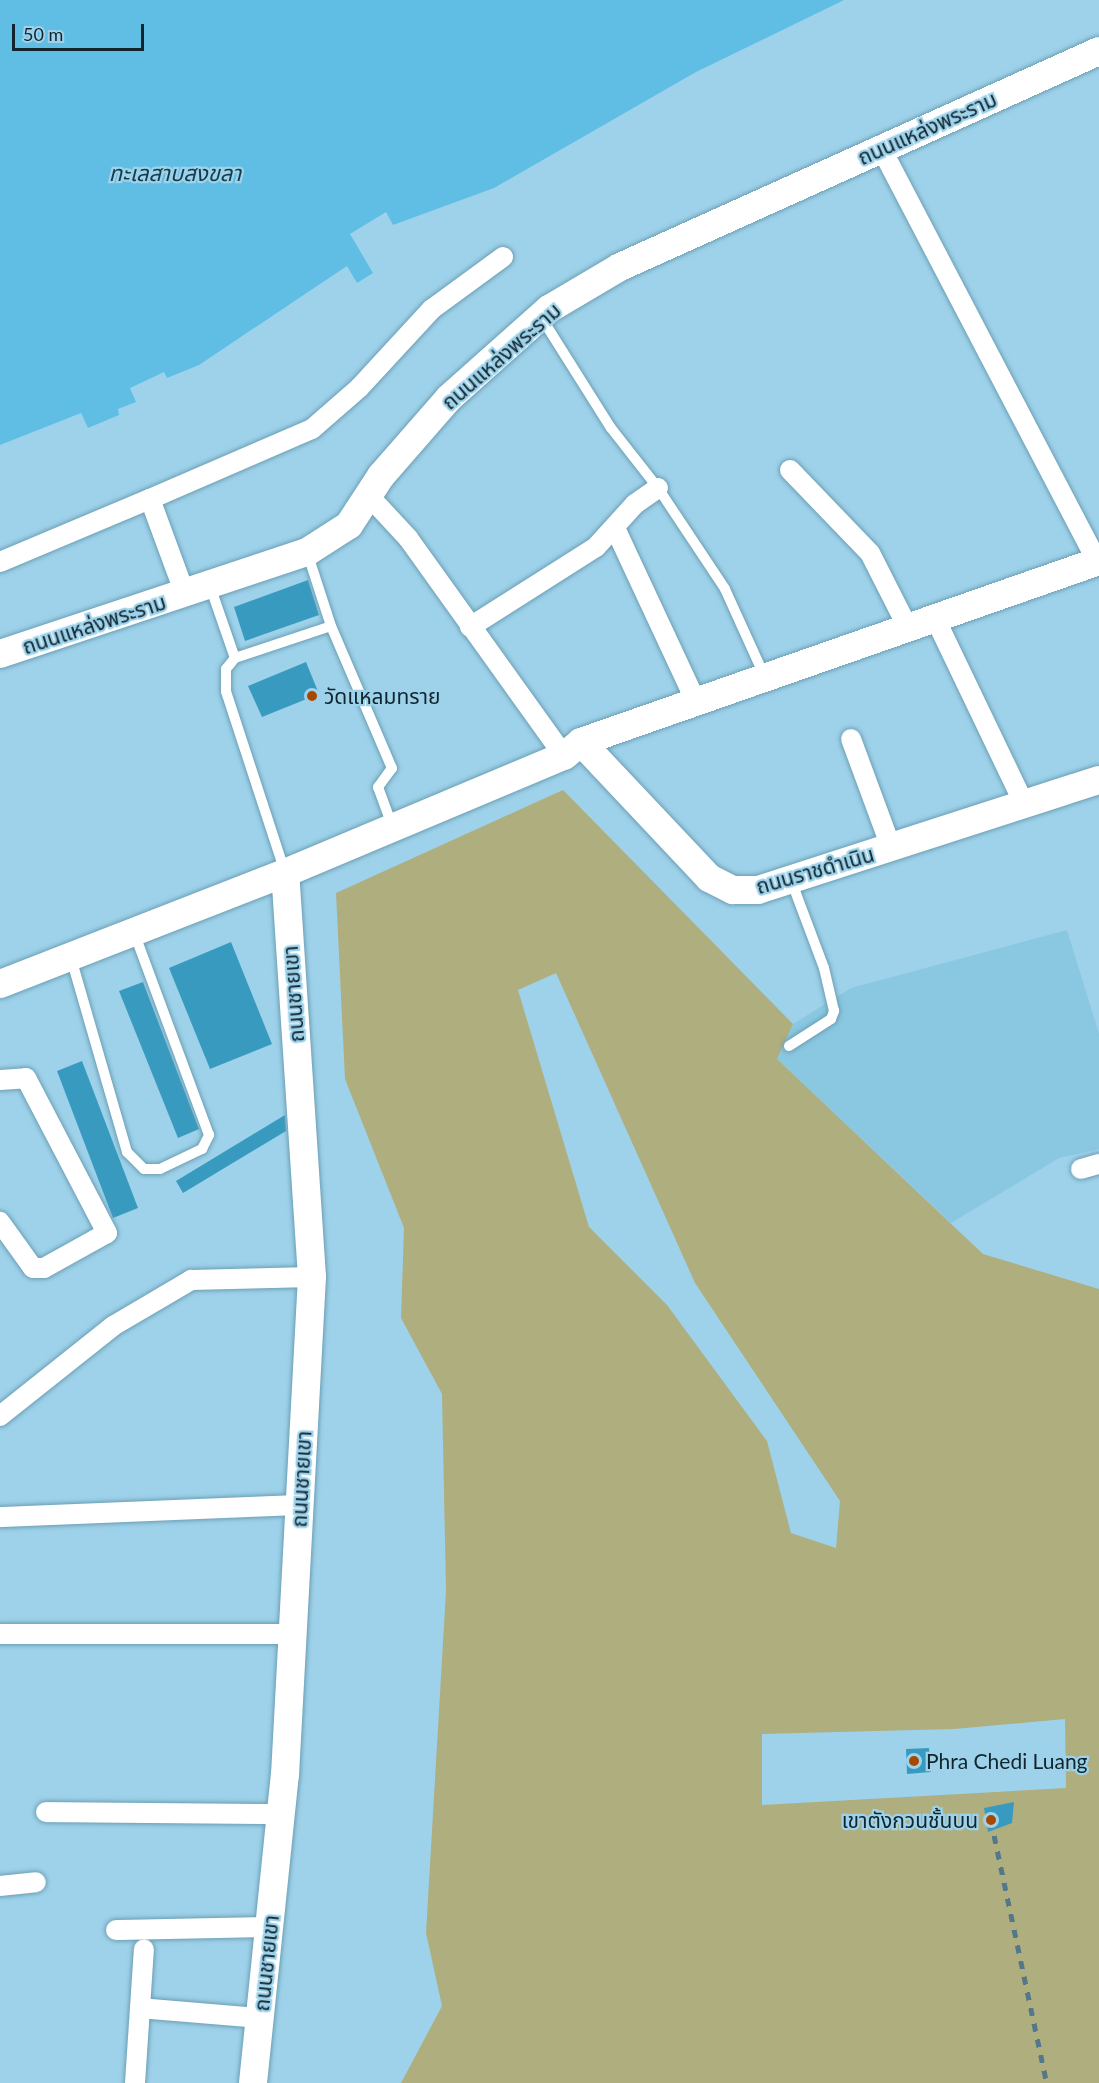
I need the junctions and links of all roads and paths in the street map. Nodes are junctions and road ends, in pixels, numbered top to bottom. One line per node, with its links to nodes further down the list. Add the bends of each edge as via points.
1 (1099, 51): 2 (street, ถนนแหล่งพระราม)
2 (881, 148): 4 (street, ถนนแหล่งพระราม, via 620,267); 12 (street)
3 (503, 257): 8 (street, via 432,309 364,382 312,429)
4 (541, 317): 6 (lane, via 611,428); 7 (street, ถนนแหล่งพระราม, via 449,398)
5 (790, 470): 17 (street, via 870,553)
6 (658, 488): 9 (street, via 635,504); 20 (lane, via 725,589)
7 (369, 496): 10 (street, ถนนแหล่งพระราม, via 349,525); 16 (street, via 404,532)
8 (150, 499): 11 (street); 13 (street)
9 (615, 528): 16 (street, via 589,552); 21 (street)
10 (307, 552): 13 (street, ถนนแหล่งพระราม); 15 (lane)
11 (0, 562)
12 (1098, 562): 14 (street)
13 (197, 590): 18 (street, ถนนแหล่งพระราม); 19 (lane)
14 (936, 618): 17 (street); 25 (street)
15 (331, 626): 19 (lane); 26 (lane, via 392,768 378,787)
16 (470, 627): 23 (street)
17 (908, 628): 20 (street)
18 (0, 654)
19 (235, 658): 28 (lane, via 226,669 226,691)
20 (765, 678): 21 (street)
21 (696, 702): 23 (street)
22 (851, 739): 27 (street)
23 (573, 749): 26 (street); 29 (street, ถนนราชดำเนิน, via 709,878 733,890 758,890)
24 (1099, 780): 25 (street, ถนนราชดำเนิน)
25 (1024, 804): 27 (street, ถนนราชดำเนิน)
26 (393, 828): 28 (street)
27 (891, 847): 29 (street, ถนนราชดำเนิน)
28 (285, 873): 30 (street); 36 (street, ถนนชายเขา)
29 (790, 879): 33 (lane, via 824,968 834,1011 831,1019)
30 (133, 929): 31 (street); 31 (lane, via 209,1135 202,1149 160,1169 144,1168 127,1152)
31 (70, 955): 32 (street)
32 (0, 984)
33 (789, 1047)
34 (0, 1080): 35 (street, via 26,1078 107,1233 44,1268 33,1268)
35 (0, 1222)
36 (312, 1277): 37 (street, via 191,1280 113,1326); 38 (street, ถนนชายเขา)
37 (0, 1416)
38 (300, 1505): 39 (street); 41 (street, ถนนชายเขา)
39 (0, 1517)
40 (0, 1634): 41 (street)
41 (291, 1634): 43 (street, ถนนชายเขา)
42 (46, 1812): 43 (street)
43 (281, 1814): 46 (street, ถนนชายเขา)
44 (36, 1882): 45 (street)
45 (0, 1886)
46 (269, 1927): 47 (street); 50 (street, ถนนชายเขา)
47 (116, 1930)
48 (144, 1949): 49 (street)
49 (140, 2008): 50 (street); 51 (street)
50 (260, 2018): 52 (street, ถนนชายเขา)
51 (135, 2083)
52 (254, 2083)

